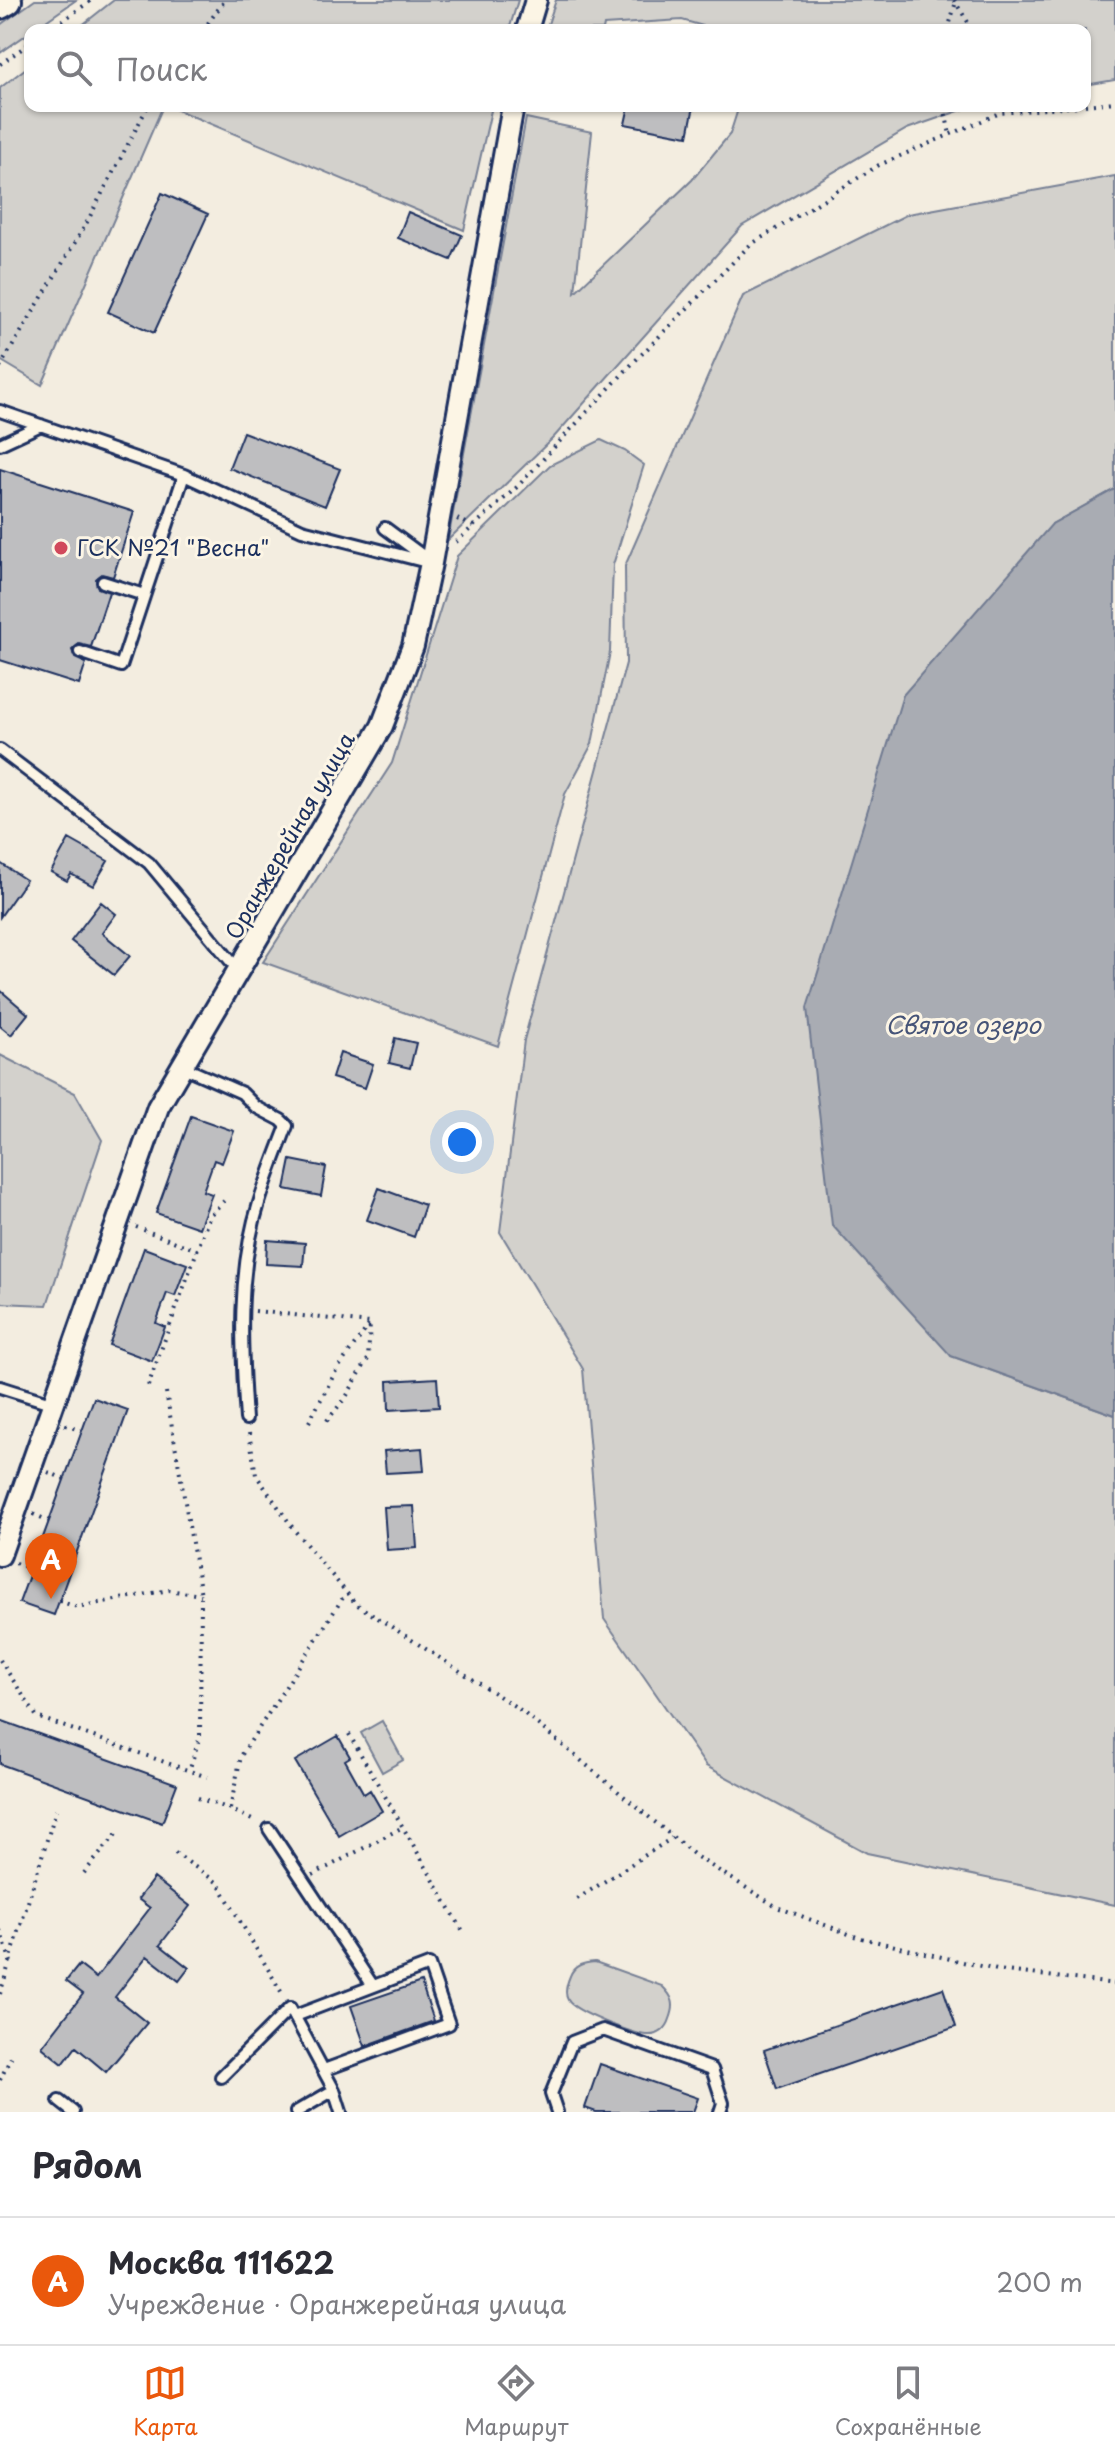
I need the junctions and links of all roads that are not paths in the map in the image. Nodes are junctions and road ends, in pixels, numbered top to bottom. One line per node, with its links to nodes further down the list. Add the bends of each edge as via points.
1 (7, 0): 3 (main road)
2 (536, 0): 4 (street)
3 (0, 4)
4 (529, 24)
5 (512, 112): 11 (street, Оранжерейная улица)
6 (0, 411): 7 (lane)
7 (41, 425): 8 (lane); 9 (lane)
8 (0, 444)
9 (184, 475): 11 (lane, via 302,530); 13 (lane)
10 (385, 528): 11 (lane)
11 (431, 563): 16 (street, Оранжерейная улица, via 413,646 382,726)
12 (103, 582): 13 (lane)
13 (144, 595): 14 (lane, via 121,666)
14 (80, 652)
15 (0, 750): 16 (lane, via 149,863)
16 (239, 971): 17 (street, Оранжерейная улица)
17 (181, 1066): 19 (street, Оранжерейная улица, via 158,1107); 20 (lane, via 242,1093 287,1126 258,1205 245,1275 240,1334)
18 (0, 1387): 19 (lane)
19 (54, 1404): 21 (street, Оранжерейная улица)
20 (246, 1419)
21 (0, 1555)
22 (269, 1829): 23 (lane)
23 (373, 1986): 24 (lane); 25 (lane, via 429,1965 449,2024)
24 (293, 2012): 25 (lane); 26 (lane)
25 (324, 2070): 27 (lane)
26 (221, 2077)
27 (334, 2090): 30 (lane); 31 (lane)
28 (59, 2101): 29 (lane)
29 (73, 2112)
30 (296, 2112)
31 (341, 2112)
32 (557, 2112): 33 (lane, via 551,2094 572,2042 603,2030 712,2069 723,2103)
33 (720, 2112)

